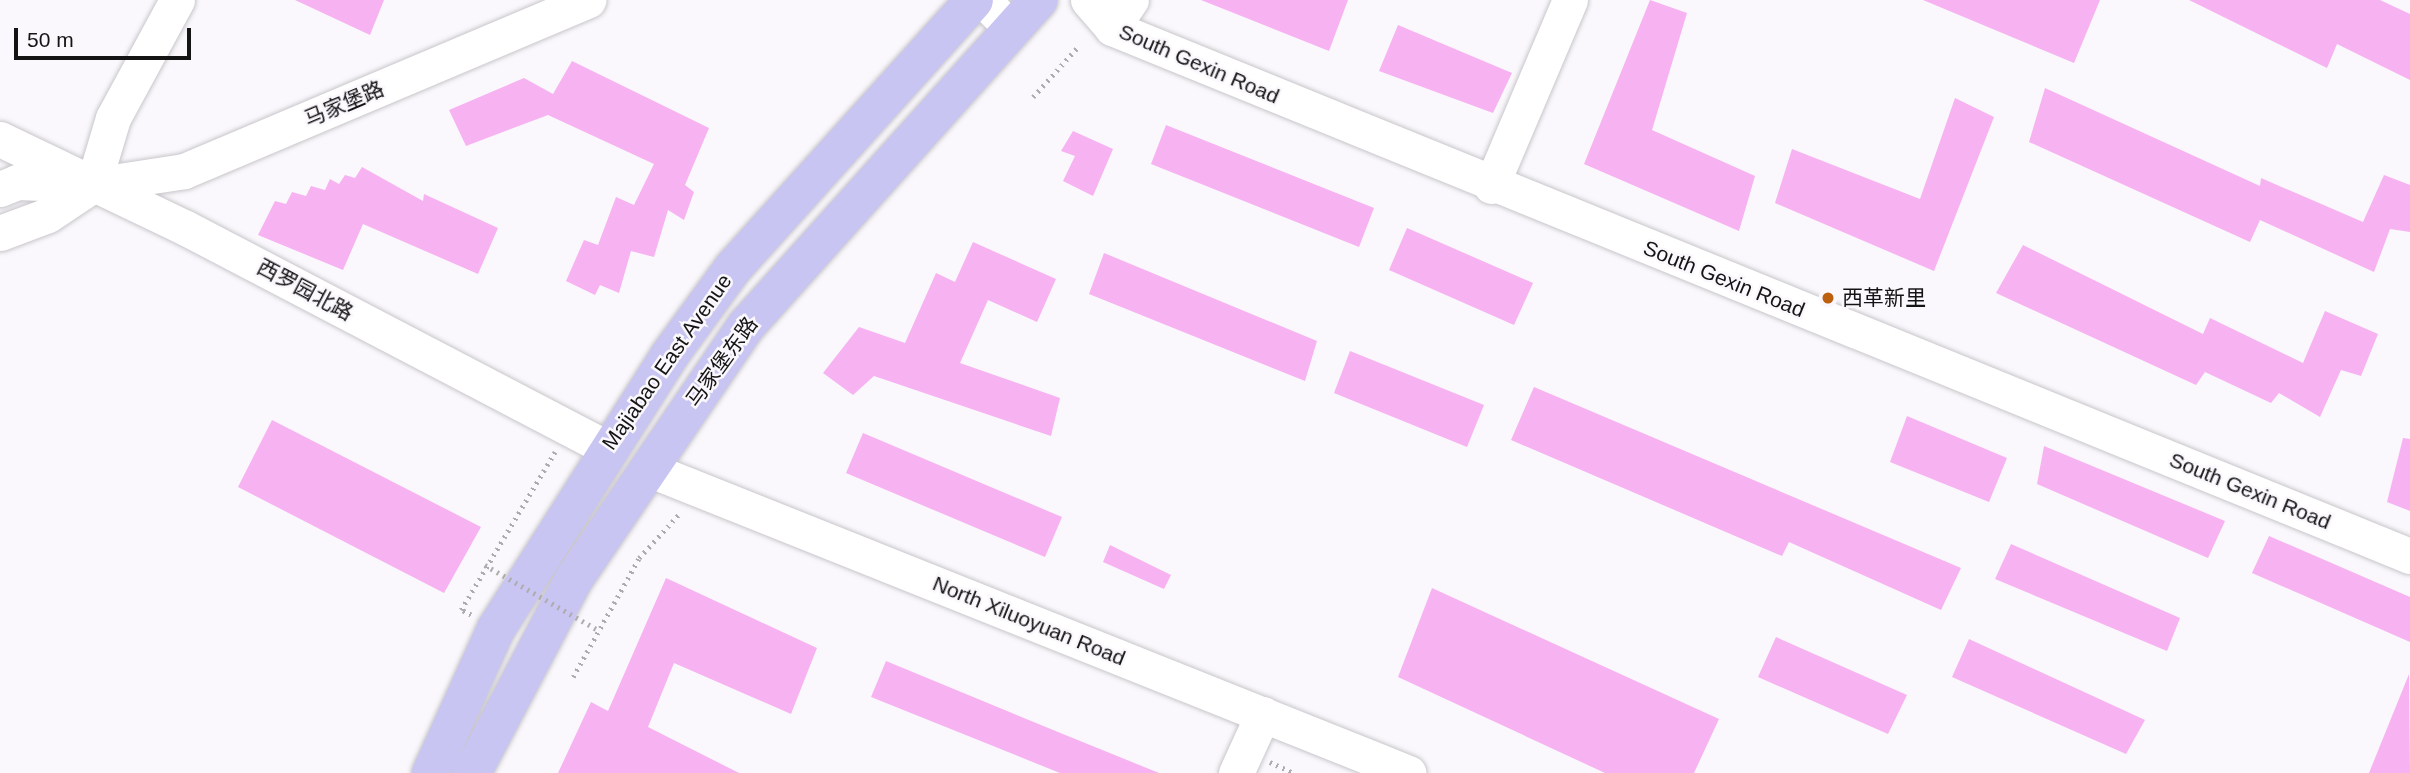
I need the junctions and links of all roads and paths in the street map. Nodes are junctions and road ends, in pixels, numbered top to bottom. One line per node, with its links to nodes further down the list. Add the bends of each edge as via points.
1 (177, 0): 14 (street, via 113,118)
2 (588, 0): 14 (street, 马家堡路, via 184,171)
3 (974, 0): 19 (main road, Majiabao East Avenue, via 733,268)
4 (983, 0): 10 (street)
5 (1039, 0): 10 (main road, 马家堡东路)
6 (1088, 0): 9 (street, South Gexin Road)
7 (1131, 0): 9 (street)
8 (1570, 0): 15 (street)
9 (1112, 28): 15 (street, South Gexin Road)
10 (1013, 30): 20 (main road, 马家堡东路, via 746,326)
11 (1077, 48): 12 (path)
12 (1033, 97)
13 (0, 139): 14 (street, 西罗园北路)
14 (93, 185): 16 (street, 马家堡路, via 17,183); 17 (street, 马家堡路, via 48,215); 18 (street, 西罗园北路)
15 (1492, 186): 22 (street, South Gexin Road)
16 (0, 189)
17 (0, 233)
18 (571, 430): 19 (street, 西罗园北路); 23 (path)
19 (606, 448): 28 (main road, Majiabao East Avenue, via 496,629)
20 (648, 469): 21 (street, North Xiluoyuan Road); 29 (main road, 马家堡东路, via 574,579)
21 (702, 490): 25 (path, via 639,558); 27 (street, North Xiluoyuan Road)
22 (2410, 556)
23 (485, 565): 24 (path); 25 (path, bridge)
24 (461, 610)
25 (598, 630): 26 (path)
26 (573, 677)
27 (1263, 714): 30 (street); 31 (street, North Xiluoyuan Road)
28 (431, 773)
29 (472, 773)
30 (1236, 773)
31 (1409, 773)

